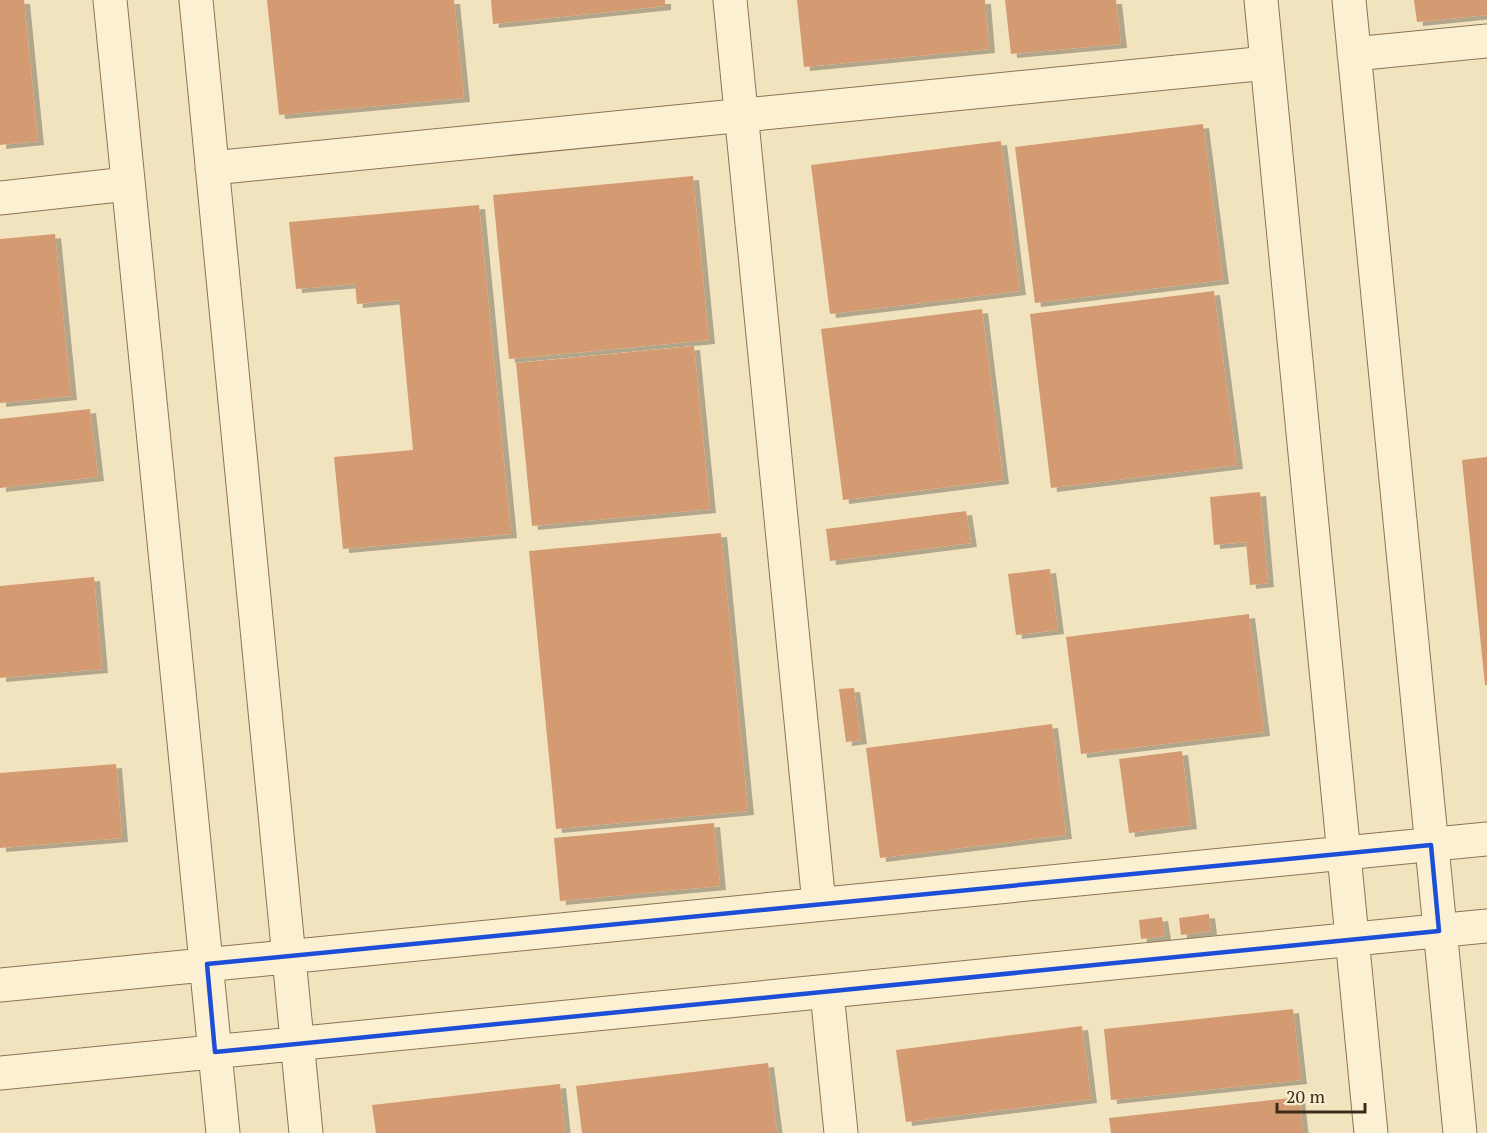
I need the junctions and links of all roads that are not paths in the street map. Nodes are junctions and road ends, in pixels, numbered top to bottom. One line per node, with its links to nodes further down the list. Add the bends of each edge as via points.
1 (110, 0): 11 (street)
2 (196, 0): 10 (street)
3 (730, 0): 9 (street)
4 (1261, 0): 8 (street)
5 (1349, 0): 7 (street)
6 (1487, 41): 7 (street)
7 (1354, 54): 14 (street)
8 (1267, 63): 9 (street); 15 (street)
9 (741, 115): 10 (street); 16 (street)
10 (212, 168): 20 (street)
11 (127, 184): 12 (street); 21 (street)
12 (0, 198)
13 (1487, 839): 14 (street)
14 (1431, 844): 15 (street); 18 (street)
15 (1344, 853): 16 (street); 19 (street)
16 (819, 904): 20 (street)
17 (1487, 926): 18 (street)
18 (1439, 931): 19 (street); 31 (street)
19 (1353, 940): 23 (street); 30 (street)
20 (289, 956): 21 (street); 24 (street)
21 (207, 964): 22 (street); 25 (street)
22 (0, 985)
23 (827, 992): 24 (street); 29 (street)
24 (297, 1044): 25 (street); 28 (street)
25 (215, 1052): 26 (street); 27 (street)
26 (0, 1073)
27 (223, 1133)
28 (306, 1133)
29 (841, 1133)
30 (1371, 1133)
31 (1460, 1133)

